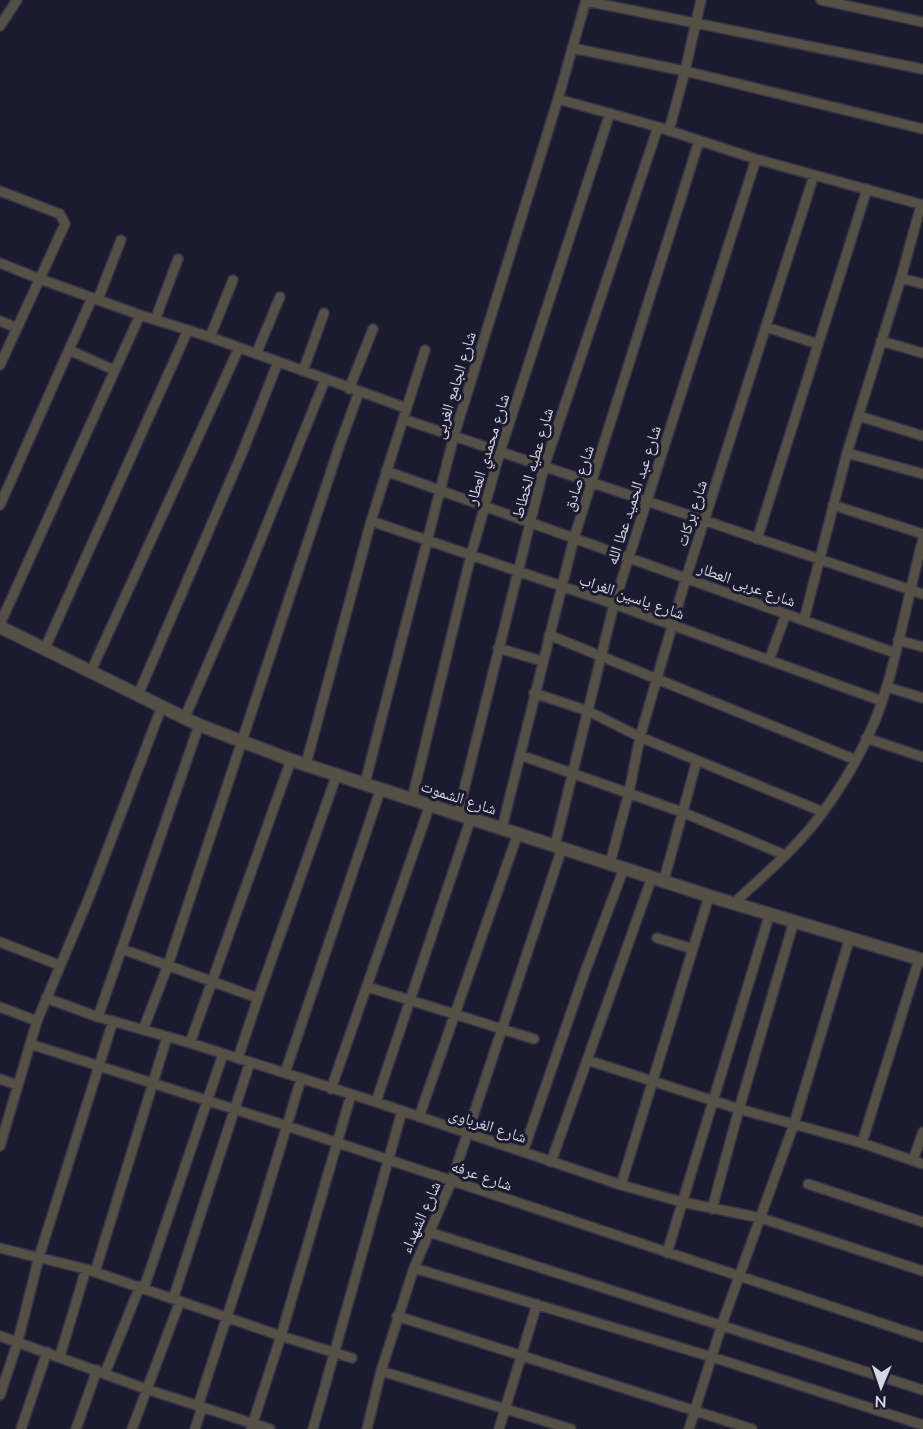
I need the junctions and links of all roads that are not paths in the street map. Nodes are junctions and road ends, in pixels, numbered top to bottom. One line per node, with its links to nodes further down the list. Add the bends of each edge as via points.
1 (17, 0): 7 (street)
2 (701, 0): 6 (street)
3 (820, 0): 5 (street)
4 (586, 1): 6 (street); 8 (street, شارع الجامع الغربى)
5 (923, 22)
6 (696, 23): 9 (street); 10 (street)
7 (0, 26)
8 (572, 48): 10 (street); 11 (street, شارع الجامع الغربى)
9 (923, 69)
10 (685, 71): 14 (street); 15 (street)
11 (558, 99): 12 (street); 57 (street, شارع الجامع الغربى)
12 (609, 113): 13 (street); 59 (street, شارع محمدي العطار)
13 (658, 127): 15 (street); 61 (street, شارع عطيه الخطاط)
14 (923, 129)
15 (669, 130): 16 (street)
16 (699, 141): 17 (street); 64 (street, شارع صادق)
17 (756, 159): 18 (street); 66 (street, شارع عبد الحميد عطا الله)
18 (814, 175): 19 (street); 35 (street, شارع بركات)
19 (867, 189): 21 (street); 41 (street)
20 (0, 191): 26 (street, via 64,218 64,229)
21 (922, 205): 25 (street)
22 (121, 240): 30 (street)
23 (178, 259): 33 (street)
24 (0, 263): 26 (street)
25 (901, 278): 28 (street); 40 (street)
26 (40, 279): 30 (street); 36 (street)
27 (233, 280): 39 (street)
28 (923, 284)
29 (280, 297): 46 (street)
30 (95, 299): 32 (street); 43 (street)
31 (324, 313): 50 (street)
32 (140, 315): 33 (street); 49 (street)
33 (155, 320): 38 (street)
34 (0, 321): 36 (street)
35 (766, 327): 41 (street); 71 (street, شارع بركات)
36 (17, 328): 48 (street)
37 (373, 329): 52 (street)
38 (188, 330): 39 (street); 93 (street)
39 (210, 337): 42 (street)
40 (881, 341): 45 (street); 55 (street)
41 (818, 344): 75 (street)
42 (239, 348): 46 (street); 100 (street)
43 (69, 350): 49 (street); 67 (street)
44 (424, 350): 54 (street)
45 (923, 353)
46 (256, 354): 47 (street)
47 (278, 362): 50 (street); 104 (street)
48 (0, 365)
49 (114, 370): 89 (street)
50 (303, 371): 51 (street)
51 (325, 380): 52 (street); 109 (street)
52 (349, 388): 53 (street)
53 (359, 392): 54 (street); 113 (street)
54 (406, 408): 56 (street)
55 (859, 416): 58 (street); 60 (street)
56 (403, 419): 57 (street); 62 (street)
57 (454, 436): 59 (street); 65 (street, شارع الجامع الغربى)
58 (923, 436)
59 (500, 452): 61 (street); 69 (street, شارع محمدي العطار)
60 (847, 453): 63 (street); 68 (street)
61 (544, 467): 64 (street); 72 (street, شارع عطيه الخطاط)
62 (386, 471): 65 (street, شارع عربى العطار); 70 (street)
63 (923, 474)
64 (592, 483): 66 (street); 74 (street, شارع صادق)
65 (440, 490): 69 (street, شارع عربى العطار); 77 (street, شارع الجامع الغربى)
66 (647, 501): 71 (street); 79 (street, شارع عبد الحميد عطا الله)
67 (0, 505)
68 (833, 505): 73 (street); 80 (street)
69 (485, 507): 72 (street, شارع عربى العطار); 78 (street, شارع محمدي العطار)
70 (371, 521): 77 (street, شارع ياسين الغراب); 119 (street)
71 (704, 521): 75 (street); 82 (street, شارع بركات)
72 (530, 522): 74 (street, شارع عربى العطار); 81 (street, شارع عطيه الخطاط)
73 (923, 534)
74 (574, 538): 79 (street, شارع عربى العطار); 83 (street, شارع صادق)
75 (757, 539): 80 (street)
76 (923, 539): 84 (street)
77 (427, 541): 78 (street, شارع ياسين الغراب); 122 (street, شارع الجامع الغربى)
78 (471, 555): 81 (street, شارع ياسين الغراب); 125 (street, شارع محمدي العطار)
79 (628, 558): 82 (street, شارع عربى العطار); 86 (street, شارع عبد الحميد عطا الله)
80 (821, 560): 84 (street); 88 (street)
81 (518, 572): 83 (street, شارع ياسين الغراب); 94 (street, شارع عطيه الخطاط)
82 (686, 578): 87 (street, شارع عربى العطار); 90 (street, شارع بركات)
83 (561, 587): 86 (street, شارع ياسين الغراب); 91 (street, شارع صادق)
84 (909, 590): 85 (street); 92 (street)
85 (923, 594)
86 (614, 604): 90 (street, شارع ياسين الغراب); 97 (street, شارع عبد الحميد عطا الله)
87 (786, 614): 88 (street, شارع عربى العطار); 98 (street)
88 (804, 620): 96 (street, شارع عربى العطار)
89 (0, 626): 93 (street, شارع الشموت)
90 (673, 626): 98 (street, شارع ياسين الغراب); 101 (street, شارع بركات)
91 (549, 635): 97 (street); 99 (street, شارع صادق)
92 (898, 640): 95 (street); 96 (street)
93 (45, 648): 100 (street, شارع الشموت)
94 (498, 648): 99 (street); 129 (street, شارع عطيه الخطاط)
95 (923, 648)
96 (894, 653): 102 (street)
97 (600, 657): 101 (street); 108 (street, شارع عبد الحميد عطا الله)
98 (769, 660): 106 (street, شارع ياسين الغراب)
99 (542, 661): 103 (street, شارع صادق)
100 (91, 671): 104 (street, شارع الشموت)
101 (657, 677): 111 (street, شارع بركات); 118 (street)
102 (887, 687): 105 (street); 106 (street)
103 (534, 693): 108 (street); 114 (street, شارع صادق)
104 (138, 695): 107 (street, شارع الشموت)
105 (923, 698)
106 (882, 701): 112 (street)
107 (162, 706): 109 (street, شارع الشموت); 148 (street)
108 (588, 711): 111 (street); 120 (street, شارع عبد الحميد عطا الله)
109 (185, 717): 110 (street, شارع الشموت)
110 (199, 725): 113 (street, شارع الشموت); 145 (street)
111 (640, 737): 117 (street); 124 (street, شارع بركات)
112 (866, 738): 115 (street); 118 (street)
113 (243, 742): 116 (street, شارع الشموت); 149 (street)
114 (520, 755): 120 (street); 131 (street, شارع صادق)
115 (923, 757)
116 (291, 760): 119 (street, شارع الشموت); 150 (street)
117 (697, 760): 127 (street); 128 (street)
118 (856, 760): 128 (street)
119 (306, 764): 121 (street, شارع الشموت)
120 (572, 773): 124 (street); 133 (street, شارع عبد الحميد عطا الله)
121 (337, 774): 122 (street, شارع الشموت); 152 (street)
122 (365, 783): 123 (street, شارع الشموت)
123 (381, 788): 125 (street, شارع الشموت); 171 (street)
124 (629, 792): 127 (street); 135 (street, شارع بركات)
125 (411, 799): 126 (street, شارع الشموت)
126 (430, 805): 129 (street, شارع الشموت); 151 (street)
127 (682, 812): 134 (street); 137 (street)
128 (823, 812): 134 (street)
129 (458, 814): 130 (street, شارع الشموت)
130 (471, 818): 131 (street, شارع الشموت); 154 (street)
131 (502, 828): 132 (street, شارع الشموت)
132 (518, 833): 133 (street, شارع الشموت); 156 (street)
133 (558, 846): 135 (street, شارع الشموت); 160 (street, شارع الشهداء)
134 (785, 855): 139 (street)
135 (610, 863): 136 (street, شارع الشموت)
136 (624, 868): 137 (street, شارع الشموت); 193 (street)
137 (658, 879): 138 (street, شارع الشموت); 168 (street)
138 (709, 896): 139 (street, شارع الشموت); 146 (street)
139 (733, 904): 140 (street, شارع الشموت)
140 (770, 913): 141 (street, شارع الشموت); 180 (street)
141 (794, 921): 142 (street, شارع الشموت); 182 (street)
142 (850, 937): 147 (street, شارع الشموت); 186 (street)
143 (657, 938): 146 (street)
144 (0, 942): 148 (street)
145 (122, 949): 149 (street); 157 (street)
146 (693, 949): 174 (street)
147 (921, 960): 190 (street)
148 (59, 965): 153 (street)
149 (168, 966): 150 (street); 161 (street)
150 (211, 981): 152 (street); 164 (street)
151 (368, 987): 154 (street); 177 (street)
152 (258, 998): 167 (street)
153 (46, 999): 157 (street, شارع الغرباوى); 158 (street)
154 (410, 1000): 156 (street); 181 (street)
155 (0, 1007): 158 (street)
156 (454, 1015): 160 (street); 185 (street)
157 (98, 1017): 159 (street, شارع الغرباوى)
158 (37, 1021): 165 (street)
159 (113, 1021): 161 (street, شارع الغرباوى); 170 (street)
160 (502, 1029): 163 (street); 189 (street, شارع الشهداء)
161 (144, 1030): 162 (street, شارع الغرباوى)
162 (167, 1038): 164 (street, شارع الغرباوى); 175 (street)
163 (534, 1039)
164 (190, 1043): 166 (street, شارع الغرباوى)
165 (30, 1044): 170 (street, شارع عرفه); 176 (street)
166 (223, 1054): 167 (street, شارع الغرباوى); 179 (street)
167 (238, 1058): 169 (street, شارع الغرباوى)
168 (587, 1060): 174 (street); 196 (street)
169 (250, 1062): 171 (street, شارع الغرباوى); 183 (street)
170 (99, 1065): 175 (street, شارع عرفه); 208 (street)
171 (285, 1073): 173 (street, شارع الغرباوى)
172 (0, 1079): 176 (street)
173 (301, 1079): 177 (street, شارع الغرباوى); 187 (street)
174 (652, 1080): 180 (street); 200 (street)
175 (152, 1083): 179 (street, شارع عرفه); 210 (street)
176 (17, 1085): 192 (street)
177 (331, 1089): 178 (street, شارع الغرباوى)
178 (351, 1095): 181 (street, شارع الغرباوى); 191 (street)
179 (206, 1100): 183 (street, شارع عرفه); 213 (street)
180 (712, 1101): 182 (street); 201 (street)
181 (376, 1102): 184 (street, شارع الغرباوى)
182 (739, 1109): 186 (street); 202 (street)
183 (235, 1110): 187 (street, شارع عرفه); 214 (street)
184 (402, 1111): 185 (street, شارع الغرباوى); 194 (street)
185 (419, 1117): 189 (street, شارع الغرباوى)
186 (794, 1124): 190 (street); 203 (street)
187 (287, 1126): 191 (street, شارع عرفه); 217 (street)
188 (923, 1132): 195 (street)
189 (467, 1135): 193 (street, شارع الغرباوى); 198 (street, شارع الشهداء)
190 (862, 1143): 195 (street)
191 (338, 1144): 194 (street, شارع عرفه); 220 (street)
192 (0, 1146)
193 (523, 1152): 196 (street, شارع الغرباوى)
194 (388, 1160): 198 (street, شارع عرفه); 224 (street)
195 (913, 1160): 197 (street)
196 (551, 1162): 200 (street, شارع الغرباوى)
197 (923, 1164)
198 (452, 1180): 205 (street, شارع الشهداء); 207 (street, شارع عرفه)
199 (808, 1184): 204 (street)
200 (621, 1185): 201 (street, شارع الغرباوى)
201 (682, 1202): 202 (street, شارع الغرباوى); 207 (street)
202 (712, 1209): 203 (street, شارع الغرباوى)
203 (761, 1218): 211 (street, شارع الغرباوى); 212 (street)
204 (923, 1222)
205 (429, 1232): 209 (street, شارع الشهداء); 218 (street)
206 (0, 1248): 208 (street)
207 (667, 1253): 212 (street, شارع عرفه)
208 (39, 1257): 210 (street); 222 (street)
209 (414, 1268): 215 (street); 216 (street, شارع الشهداء)
210 (90, 1270): 213 (street); 226 (street)
211 (923, 1271)
212 (739, 1277): 218 (street); 221 (street, شارع عرفه)
213 (142, 1287): 214 (street); 230 (street)
214 (177, 1300): 217 (street); 231 (street)
215 (537, 1304): 225 (street); 227 (street)
216 (397, 1316): 225 (street); 229 (street, شارع الشهداء)
217 (228, 1317): 220 (street); 234 (street)
218 (722, 1324): 227 (street); 232 (street)
219 (0, 1336): 222 (street)
220 (281, 1336): 224 (street); 238 (street)
221 (923, 1337)
222 (18, 1341): 223 (street); 233 (street)
223 (47, 1352): 226 (street); 240 (street)
224 (334, 1352): 228 (street); 245 (street)
225 (521, 1354): 235 (street); 236 (street)
226 (60, 1356): 230 (street)
227 (712, 1357): 236 (street); 237 (street)
228 (352, 1358)
229 (381, 1371): 235 (street); 239 (street, شارع الشهداء)
230 (101, 1372): 231 (street); 241 (street)
231 (146, 1389): 234 (street); 242 (street)
232 (923, 1390)
233 (0, 1395)
234 (200, 1407): 238 (street); 243 (street)
235 (505, 1409): 247 (street); 248 (street)
236 (694, 1412): 249 (street); 250 (street)
237 (923, 1425)
238 (252, 1426): 244 (street)
239 (367, 1427): 246 (street)
240 (21, 1429)
241 (76, 1429)
242 (132, 1429)
243 (195, 1429)
244 (270, 1429)
245 (313, 1429)
246 (379, 1429)
247 (499, 1429)
248 (571, 1429)
249 (689, 1429)
250 (752, 1429)

